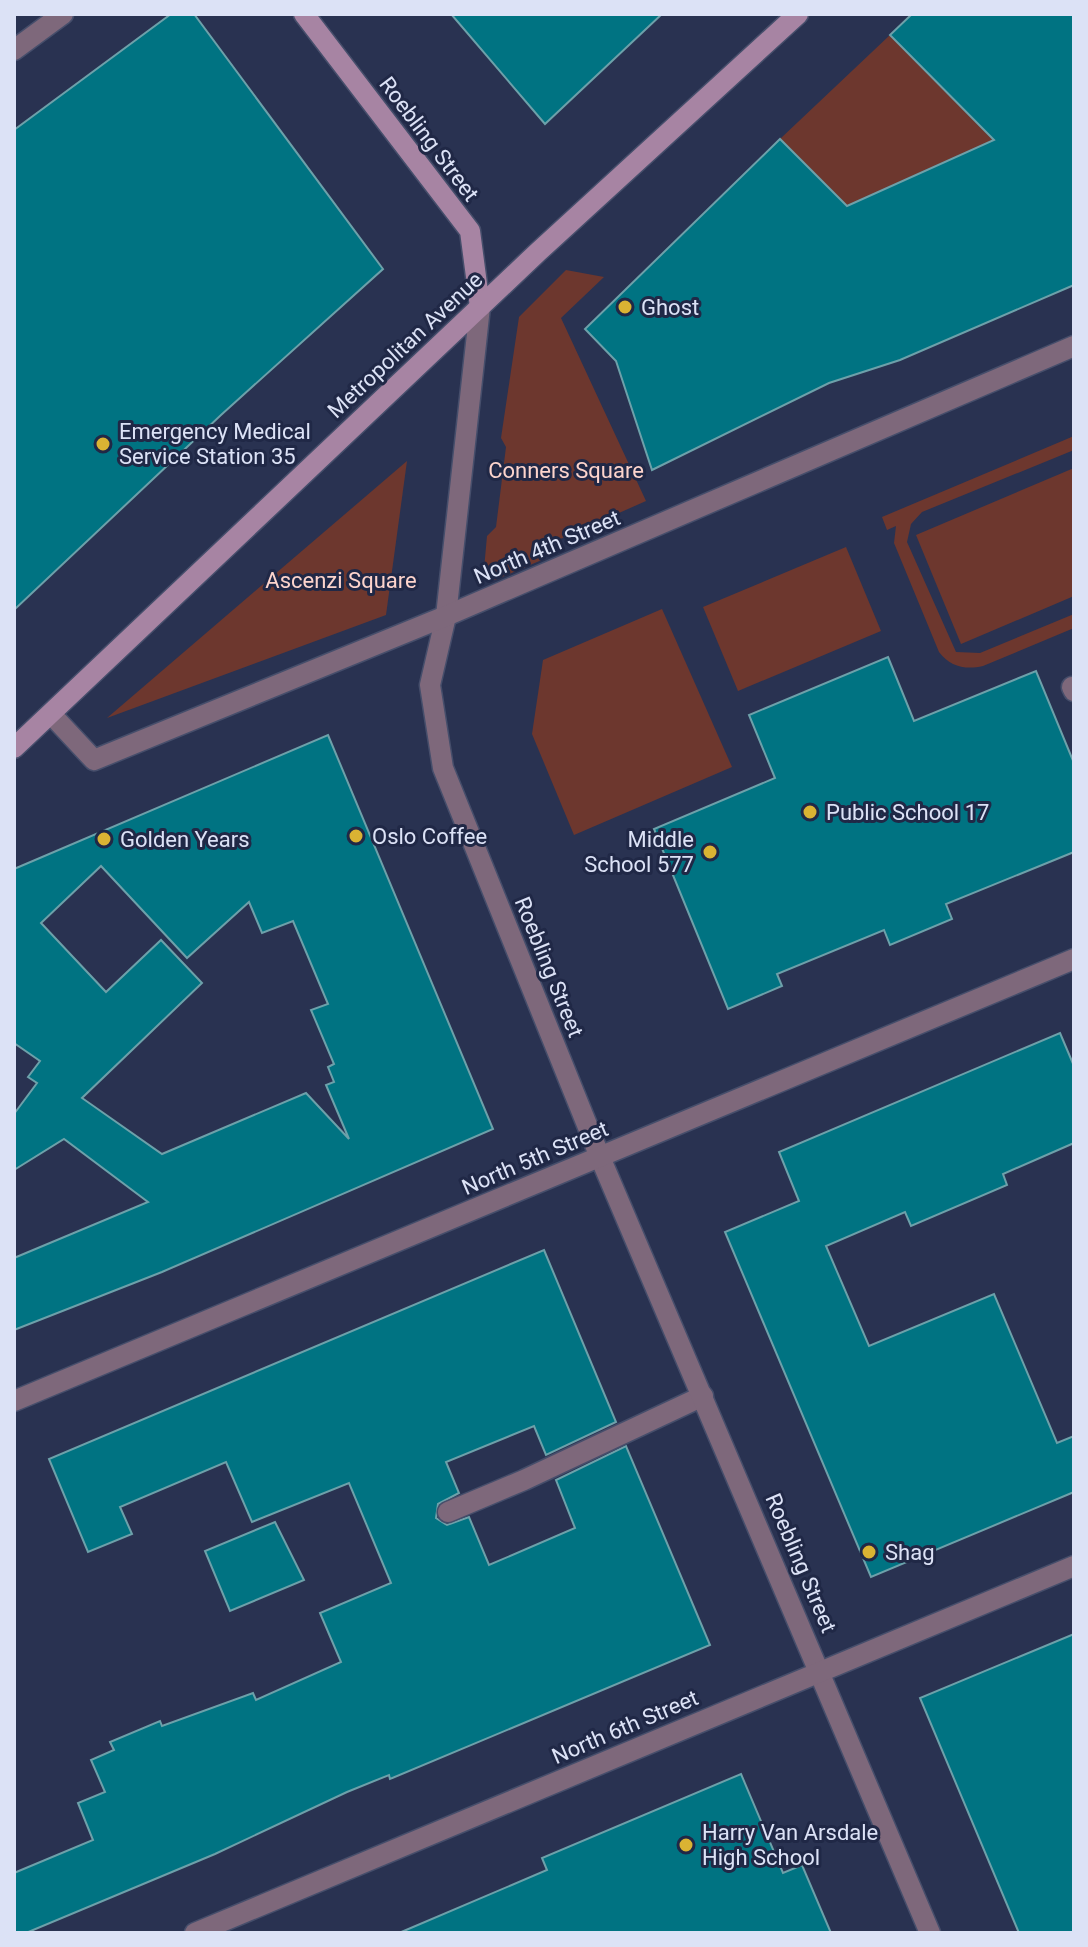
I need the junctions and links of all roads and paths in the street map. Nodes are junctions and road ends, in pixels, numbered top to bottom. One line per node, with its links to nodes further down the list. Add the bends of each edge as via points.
1 (63, 14): 4 (street)
2 (304, 14): 5 (main road, Roebling Street, via 470,231)
3 (798, 14): 5 (main road, Metropolitan Avenue)
4 (14, 50)
5 (480, 307): 7 (street, Roebling Street); 8 (main road, Metropolitan Avenue)
6 (1074, 346): 7 (street, North 4th Street)
7 (446, 616): 8 (street, North 4th Street, via 94,760); 11 (street, Roebling Street, via 430,685 443,768)
8 (51, 714): 9 (main road, Metropolitan Avenue)
9 (14, 748)
10 (1074, 959): 11 (street, North 5th Street)
11 (600, 1157): 12 (street, Roebling Street); 13 (street, North 5th Street)
12 (703, 1396): 14 (street); 16 (street, Roebling Street)
13 (14, 1401)
14 (448, 1512)
15 (1074, 1566): 16 (street, North 6th Street)
16 (821, 1671): 17 (street, North 6th Street); 18 (street, Roebling Street)
17 (195, 1933)
18 (930, 1933)

